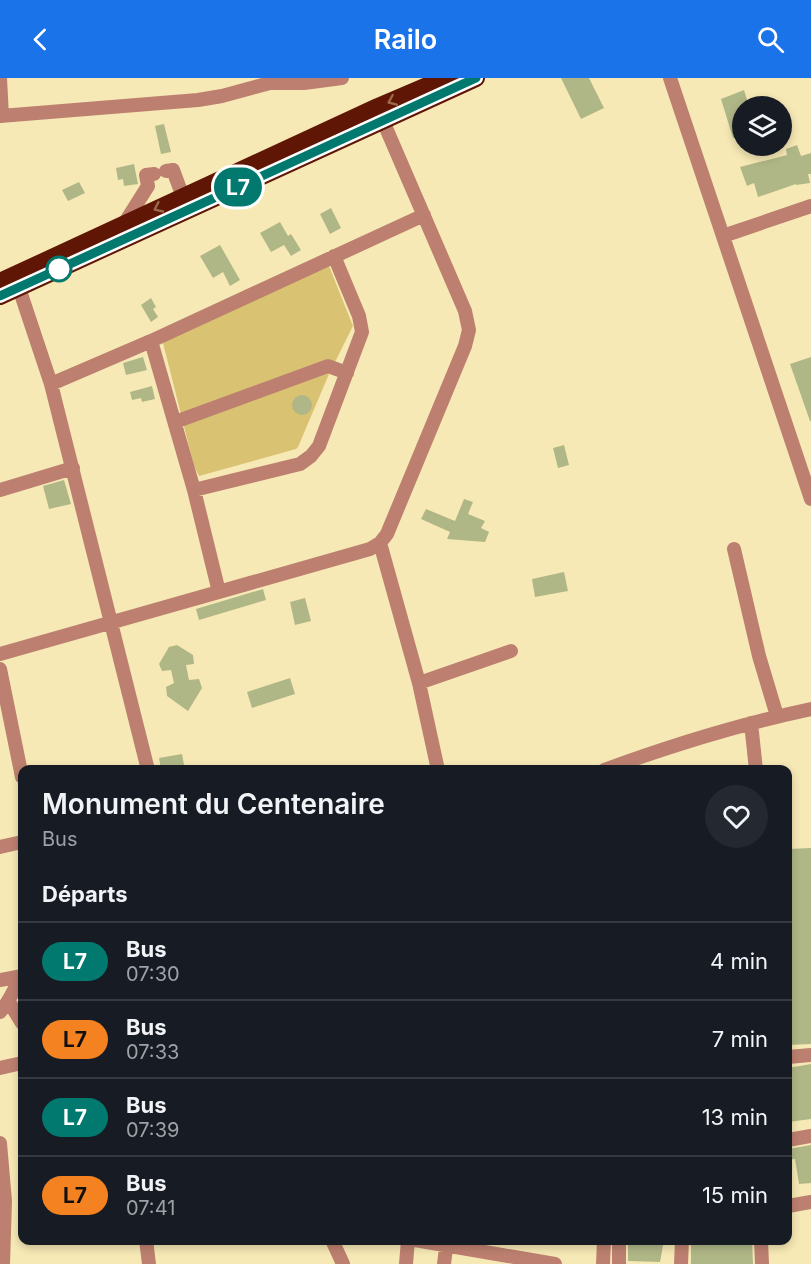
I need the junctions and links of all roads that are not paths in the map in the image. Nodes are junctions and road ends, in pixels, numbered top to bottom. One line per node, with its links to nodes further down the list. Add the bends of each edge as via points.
1 (0, 78): 7 (street)
2 (342, 78): 6 (street, via 304,83)
3 (446, 78): 9 (highway, one-way to 9)
4 (476, 78): 8 (highway)
5 (670, 78): 13 (street)
6 (270, 80): 7 (street, via 198,100)
7 (1, 116)
8 (383, 121): 11 (street); 16 (highway)
9 (183, 197): 12 (highway, one-way to 12); 12 (street, via 173,170 146,175 148,186)
10 (811, 206): 13 (street)
11 (424, 215): 14 (street); 26 (street, via 465,311 469,330)
12 (124, 224): 15 (highway)
13 (723, 236): 25 (street)
14 (334, 256): 18 (street); 19 (street, via 362,323)
15 (0, 282)
16 (19, 288): 17 (highway); 20 (street)
17 (0, 296)
18 (151, 341): 20 (street); 21 (street)
19 (347, 373): 21 (street, via 328,366); 24 (street, via 319,446 311,456 300,464)
20 (51, 384): 22 (street)
21 (175, 422): 24 (street)
22 (73, 468): 23 (street); 29 (street)
23 (0, 490)
24 (194, 490): 28 (street)
25 (811, 499)
26 (380, 543): 28 (street); 33 (street)
27 (734, 549): 35 (street)
28 (219, 592): 29 (street)
29 (111, 623): 31 (street); 38 (street)
30 (511, 651): 33 (street)
31 (0, 654)
32 (0, 669): 37 (street)
33 (419, 682): 39 (street)
34 (811, 709): 35 (street)
35 (777, 716): 36 (street)
36 (751, 723): 40 (street); 41 (street)
37 (20, 765)
38 (147, 765)
39 (437, 765)
40 (617, 765)
41 (755, 765)
42 (18, 843): 43 (street)
43 (0, 847)
44 (18, 977): 45 (street)
45 (0, 980)
46 (18, 982): 47 (street)
47 (5, 1007): 48 (street)
48 (18, 1019)
49 (811, 1055): 50 (street)
50 (792, 1057)
51 (18, 1064): 52 (street)
52 (0, 1068)
53 (811, 1136): 54 (street)
54 (792, 1139)
55 (0, 1143): 67 (street, via 5,1202)
56 (811, 1202): 57 (street)
57 (792, 1205)
58 (147, 1245): 68 (street)
59 (334, 1245): 69 (street)
60 (408, 1245): 70 (street)
61 (447, 1245): 71 (street)
62 (457, 1245): 72 (street)
63 (604, 1245): 73 (street)
64 (620, 1245): 74 (street)
65 (682, 1245): 75 (street)
66 (761, 1245): 76 (street)
67 (3, 1264)
68 (149, 1264)
69 (343, 1264)
70 (406, 1264)
71 (444, 1264)
72 (555, 1264)
73 (603, 1264)
74 (619, 1264)
75 (681, 1264)
76 (762, 1264)

